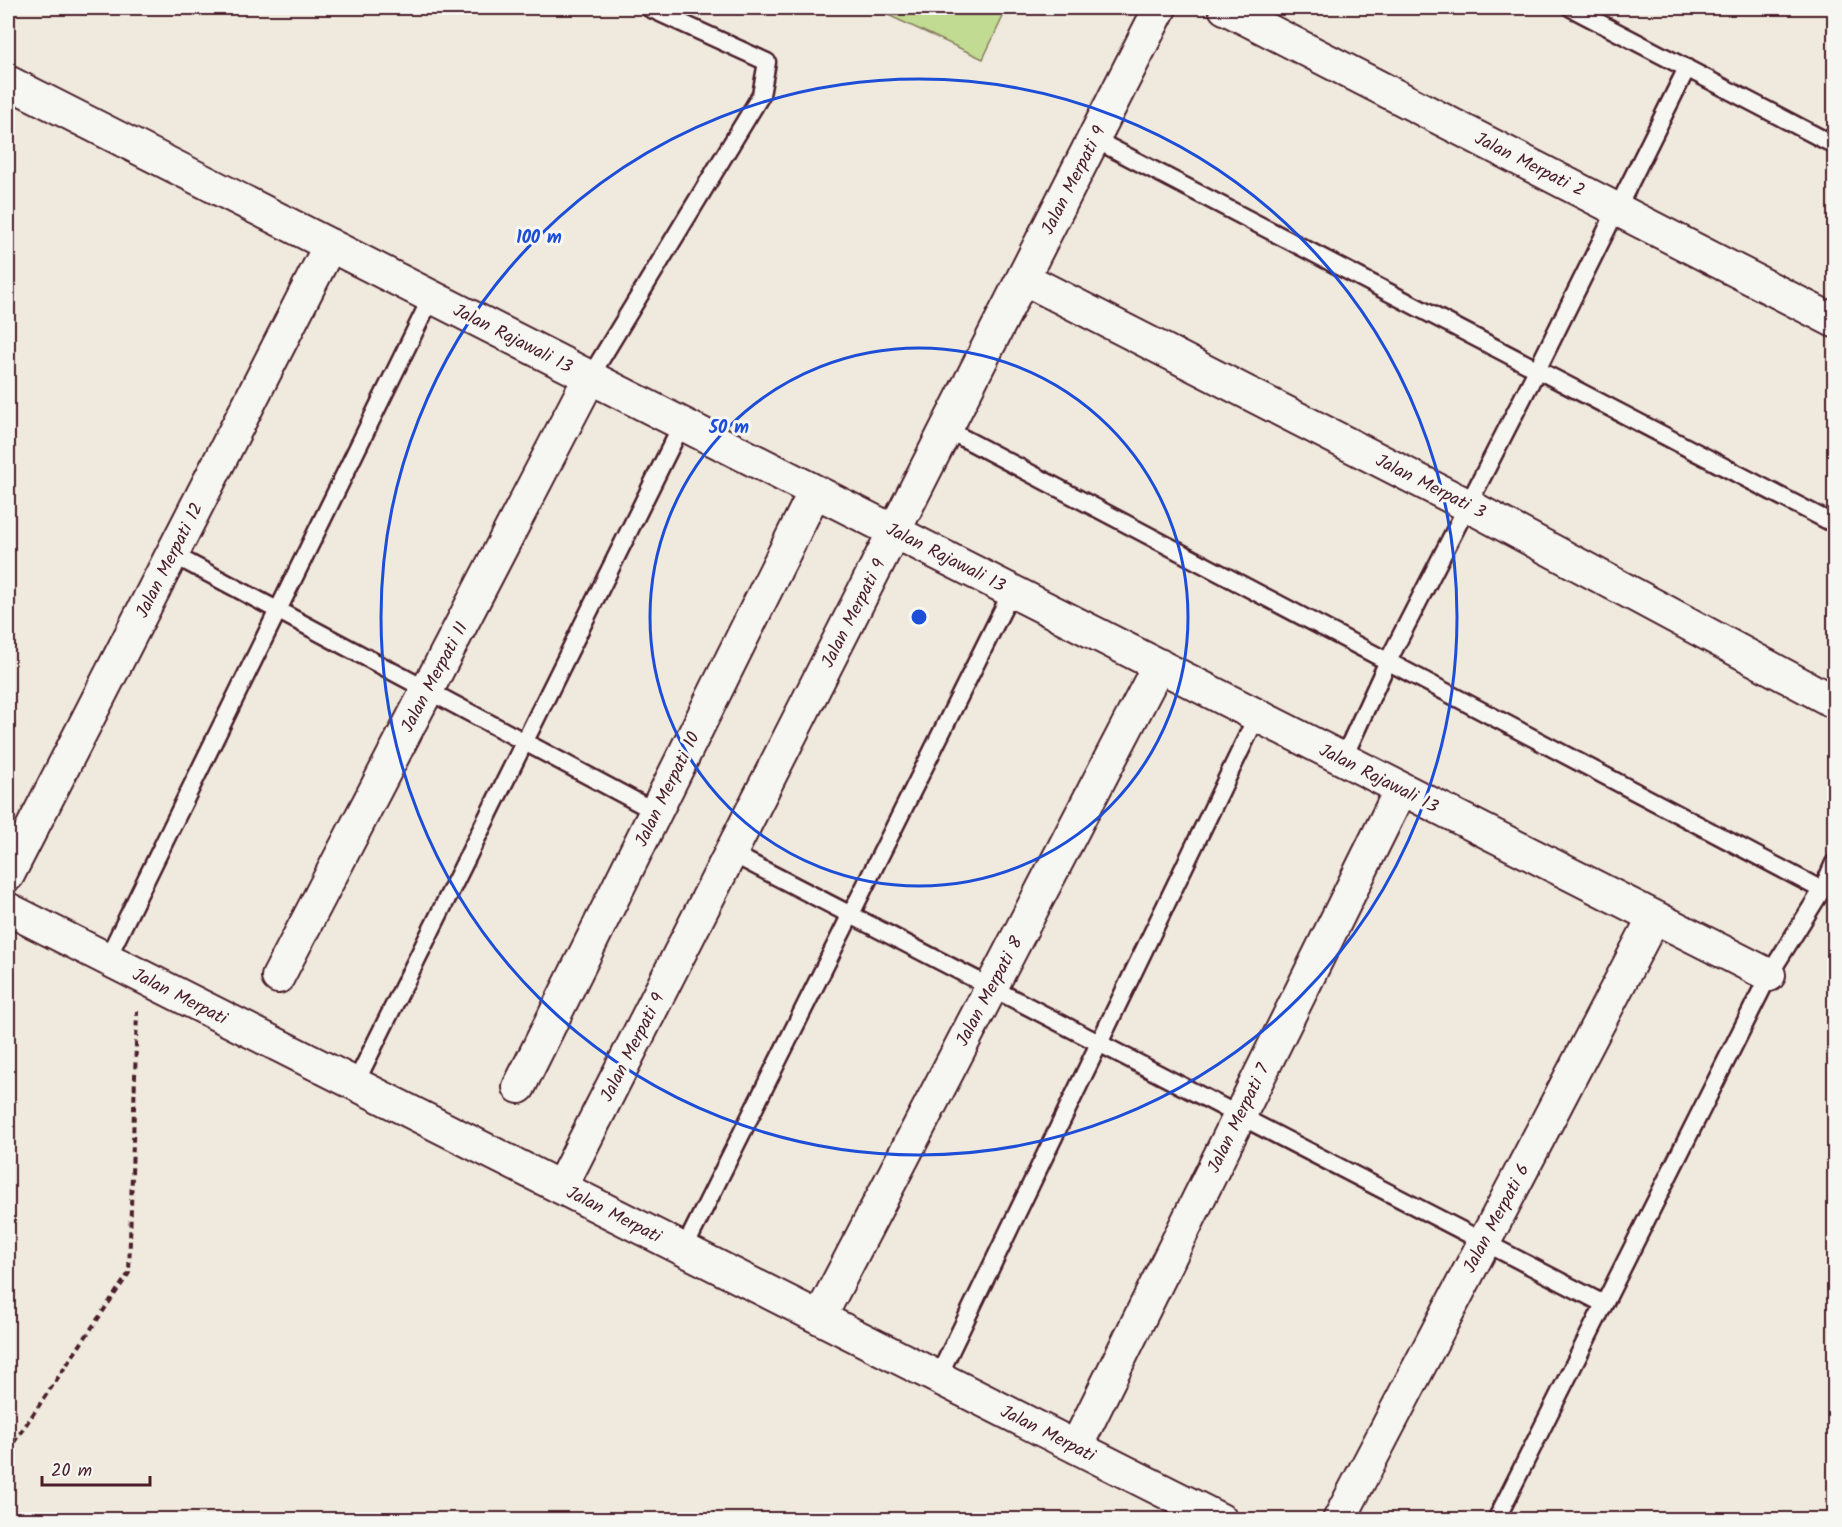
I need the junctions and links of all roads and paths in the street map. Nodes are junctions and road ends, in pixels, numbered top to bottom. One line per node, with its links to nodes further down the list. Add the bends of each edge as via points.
1 (649, 8): 15 (lane, via 767,62 761,94)
2 (1160, 8): 7 (street, Jalan Merpati 9)
3 (1225, 8): 9 (street, Jalan Merpati 2)
4 (1571, 8): 5 (lane)
5 (1687, 68): 8 (lane); 9 (lane)
6 (8, 82): 10 (street, Jalan Rajawali 13)
7 (1094, 139): 11 (street, Jalan Merpati 9); 14 (lane)
8 (1834, 145)
9 (1617, 209): 13 (street, Jalan Merpati 2); 14 (lane)
10 (330, 245): 12 (street, Jalan Rajawali 13); 22 (street, Jalan Merpati 12)
11 (1023, 278): 17 (street, Jalan Merpati 9); 19 (street, Jalan Merpati 3)
12 (432, 296): 15 (street, Jalan Rajawali 13); 24 (lane)
13 (1834, 321)
14 (1537, 370): 19 (lane); 20 (lane)
15 (590, 377): 16 (street, Jalan Rajawali 13); 27 (street, Jalan Merpati 11)
16 (682, 424): 18 (street, Jalan Rajawali 13); 30 (lane)
17 (946, 429): 21 (street, Jalan Merpati 9); 25 (lane)
18 (815, 491): 21 (street, Jalan Rajawali 13); 33 (street, Jalan Merpati 10)
19 (1469, 506): 25 (lane); 28 (street, Jalan Merpati 3)
20 (1834, 524)
21 (894, 531): 23 (street, Jalan Rajawali 13); 34 (street, Jalan Merpati 9)
22 (172, 554): 24 (lane); 36 (street, Jalan Merpati 12)
23 (1012, 591): 26 (street, Jalan Rajawali 13); 39 (lane)
24 (278, 610): 27 (lane); 41 (lane)
25 (1388, 661): 31 (lane); 37 (lane)
26 (1159, 666): 29 (street, Jalan Rajawali 13); 45 (street, Jalan Merpati 8)
27 (427, 690): 30 (lane); 44 (street, Jalan Merpati 11)
28 (1834, 702)
29 (1257, 716): 31 (street, Jalan Rajawali 13); 46 (lane)
30 (524, 742): 33 (lane); 47 (lane)
31 (1343, 759): 32 (street, Jalan Rajawali 13)
32 (1401, 789): 40 (street, Jalan Rajawali 13); 49 (street, Jalan Merpati 7)
33 (656, 812): 48 (street, Jalan Merpati 10)
34 (731, 853): 39 (lane); 50 (street, Jalan Merpati 9)
35 (1834, 863): 37 (lane)
36 (8, 874)
37 (1822, 890): 43 (lane)
38 (8, 909): 41 (street, Jalan Merpati)
39 (851, 915): 45 (lane); 52 (lane)
40 (1654, 917): 43 (street, Jalan Rajawali 13); 51 (street, Jalan Merpati 6)
41 (106, 959): 42 (street, Jalan Merpati)
42 (138, 975): 47 (street, Jalan Merpati); 57 (path, via 129,1273)
43 (1768, 975): 53 (lane)
44 (278, 977)
45 (991, 987): 46 (lane); 54 (street, Jalan Merpati 8)
46 (1099, 1043): 49 (lane); 55 (lane)
47 (355, 1084): 50 (street, Jalan Merpati)
48 (519, 1087)
49 (1240, 1115): 51 (lane); 56 (street, Jalan Merpati 7)
50 (561, 1187): 52 (street, Jalan Merpati)
51 (1484, 1241): 53 (lane); 59 (street, Jalan Merpati 6)
52 (684, 1250): 54 (street, Jalan Merpati)
53 (1604, 1304): 60 (lane)
54 (820, 1317): 55 (street, Jalan Merpati)
55 (938, 1377): 56 (street, Jalan Merpati)
56 (1076, 1447): 58 (street, Jalan Merpati)
57 (8, 1451)
58 (1221, 1520)
59 (1339, 1520)
60 (1496, 1520)

